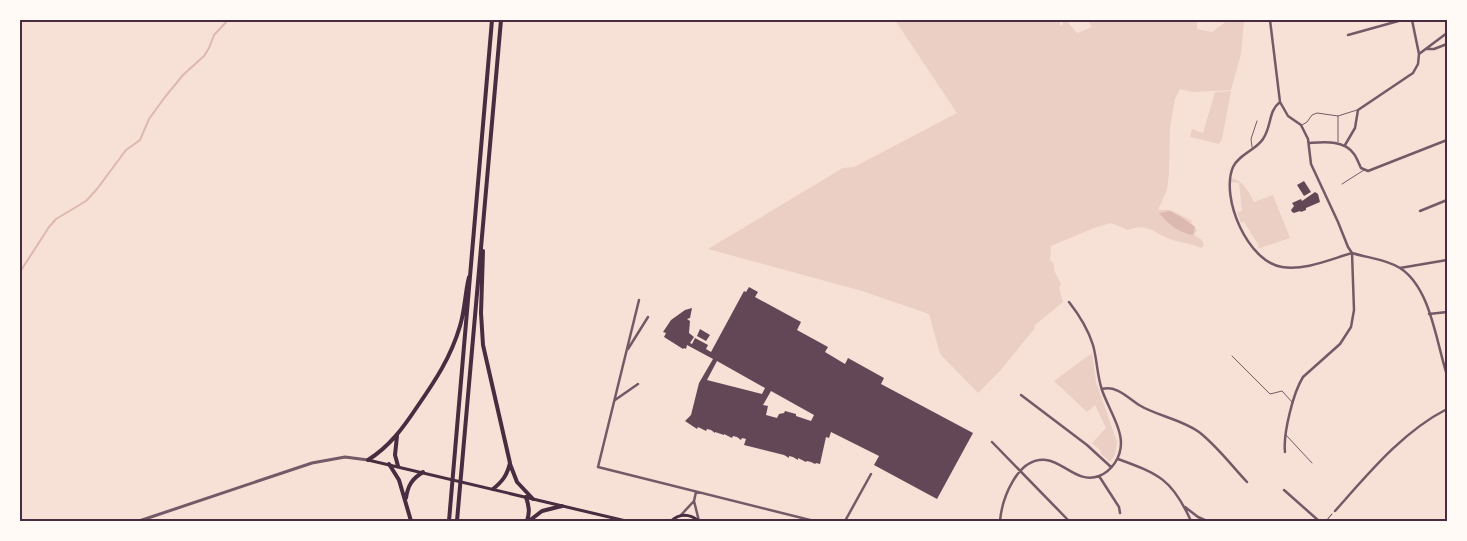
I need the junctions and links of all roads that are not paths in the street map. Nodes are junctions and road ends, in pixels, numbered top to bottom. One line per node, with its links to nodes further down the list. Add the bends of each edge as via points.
1 (492, 20): 28 (highway)
2 (501, 20): 25 (highway)
3 (1270, 20): 11 (street)
4 (1402, 20): 7 (street)
5 (1412, 20): 10 (street)
6 (1447, 33): 9 (street)
7 (1348, 35)
8 (1447, 44): 9 (street)
9 (1426, 49): 10 (street)
10 (1419, 54): 12 (street, via 1413,73)
11 (1280, 102): 15 (street, via 1288,116); 20 (street, via 1272,110 1268,132)
12 (1358, 110): 13 (lane); 19 (street, via 1355,128)
13 (1338, 116): 15 (lane, via 1317,113); 18 (lane)
14 (1257, 121): 20 (lane, via 1251,139)
15 (1301, 125): 17 (street)
16 (1447, 140): 21 (street)
17 (1310, 143): 18 (street); 26 (street, via 1311,164)
18 (1338, 144): 19 (street)
19 (1345, 145): 21 (street)
20 (1253, 149): 26 (street, via 1234,167 1230,181 1233,208 1240,228 1264,260 1280,267 1295,268)
21 (1364, 170): 22 (lane)
22 (1342, 184)
23 (1447, 200): 24 (street)
24 (1420, 211)
25 (482, 230): 50 (highway, via 483,345); 75 (highway)
26 (1352, 253): 29 (street); 42 (street, via 1354,310 1351,327 1340,344 1303,377)
27 (1447, 260): 29 (street)
28 (472, 268): 45 (highway, via 461,324 452,349 440,374); 74 (highway)
29 (1400, 268): 33 (street, via 1418,285)
30 (639, 300): 35 (street)
31 (1069, 302): 39 (street, via 1083,319)
32 (1447, 312): 33 (street)
33 (1429, 314): 37 (street)
34 (648, 317): 35 (street)
35 (626, 353): 41 (street)
36 (1232, 356): 42 (lane, via 1270,394 1282,391)
37 (1447, 375)
38 (638, 384): 41 (street)
39 (1102, 388): 48 (street, via 1121,441); 59 (street, via 1115,389 1141,406 1198,432)
40 (1021, 395): 54 (street)
41 (614, 400): 62 (street, via 598,467)
42 (1293, 403): 44 (street)
43 (1447, 408): 69 (street, via 1385,457)
44 (1286, 434): 47 (street); 51 (lane)
45 (397, 436): 49 (highway, via 383,451); 53 (highway, via 395,455)
46 (992, 442): 55 (street)
47 (1285, 452)
48 (1118, 459): 54 (street); 68 (street, via 1165,480)
49 (368, 460): 52 (main road); 72 (street, via 345,457 312,463)
50 (510, 463): 60 (highway, via 503,482); 65 (highway, via 517,482)
51 (1312, 463)
52 (389, 464): 53 (main road); 64 (highway, via 400,480)
53 (398, 466): 56 (main road)
54 (1111, 467): 58 (street)
55 (1021, 471): 58 (street, via 1034,461 1046,460 1071,473); 82 (street, via 1011,483 1001,507); 83 (street)
56 (422, 472): 60 (main road); 64 (highway, via 412,479)
57 (871, 474): 81 (street)
58 (1098, 476): 70 (street)
59 (1247, 482)
60 (493, 489): 63 (main road)
61 (1284, 490): 86 (street)
62 (696, 492): 66 (street); 80 (street)
63 (526, 497): 65 (main road); 76 (highway)
64 (406, 499): 73 (highway)
65 (533, 499): 67 (main road)
66 (694, 501): 71 (street); 79 (street)
67 (562, 506): 76 (highway, via 542,511); 77 (main road)
68 (1184, 507): 84 (street); 85 (street)
69 (1334, 511)
70 (1120, 513)
71 (681, 515): 78 (main road); 79 (main road, via 689,515)
72 (139, 521)
73 (411, 521)
74 (450, 521)
75 (457, 521)
76 (528, 521)
77 (626, 521)
78 (671, 521)
79 (699, 521)
80 (814, 521)
81 (844, 521)
82 (1000, 521)
83 (1069, 521)
84 (1191, 521)
85 (1207, 521)
86 (1319, 521)

